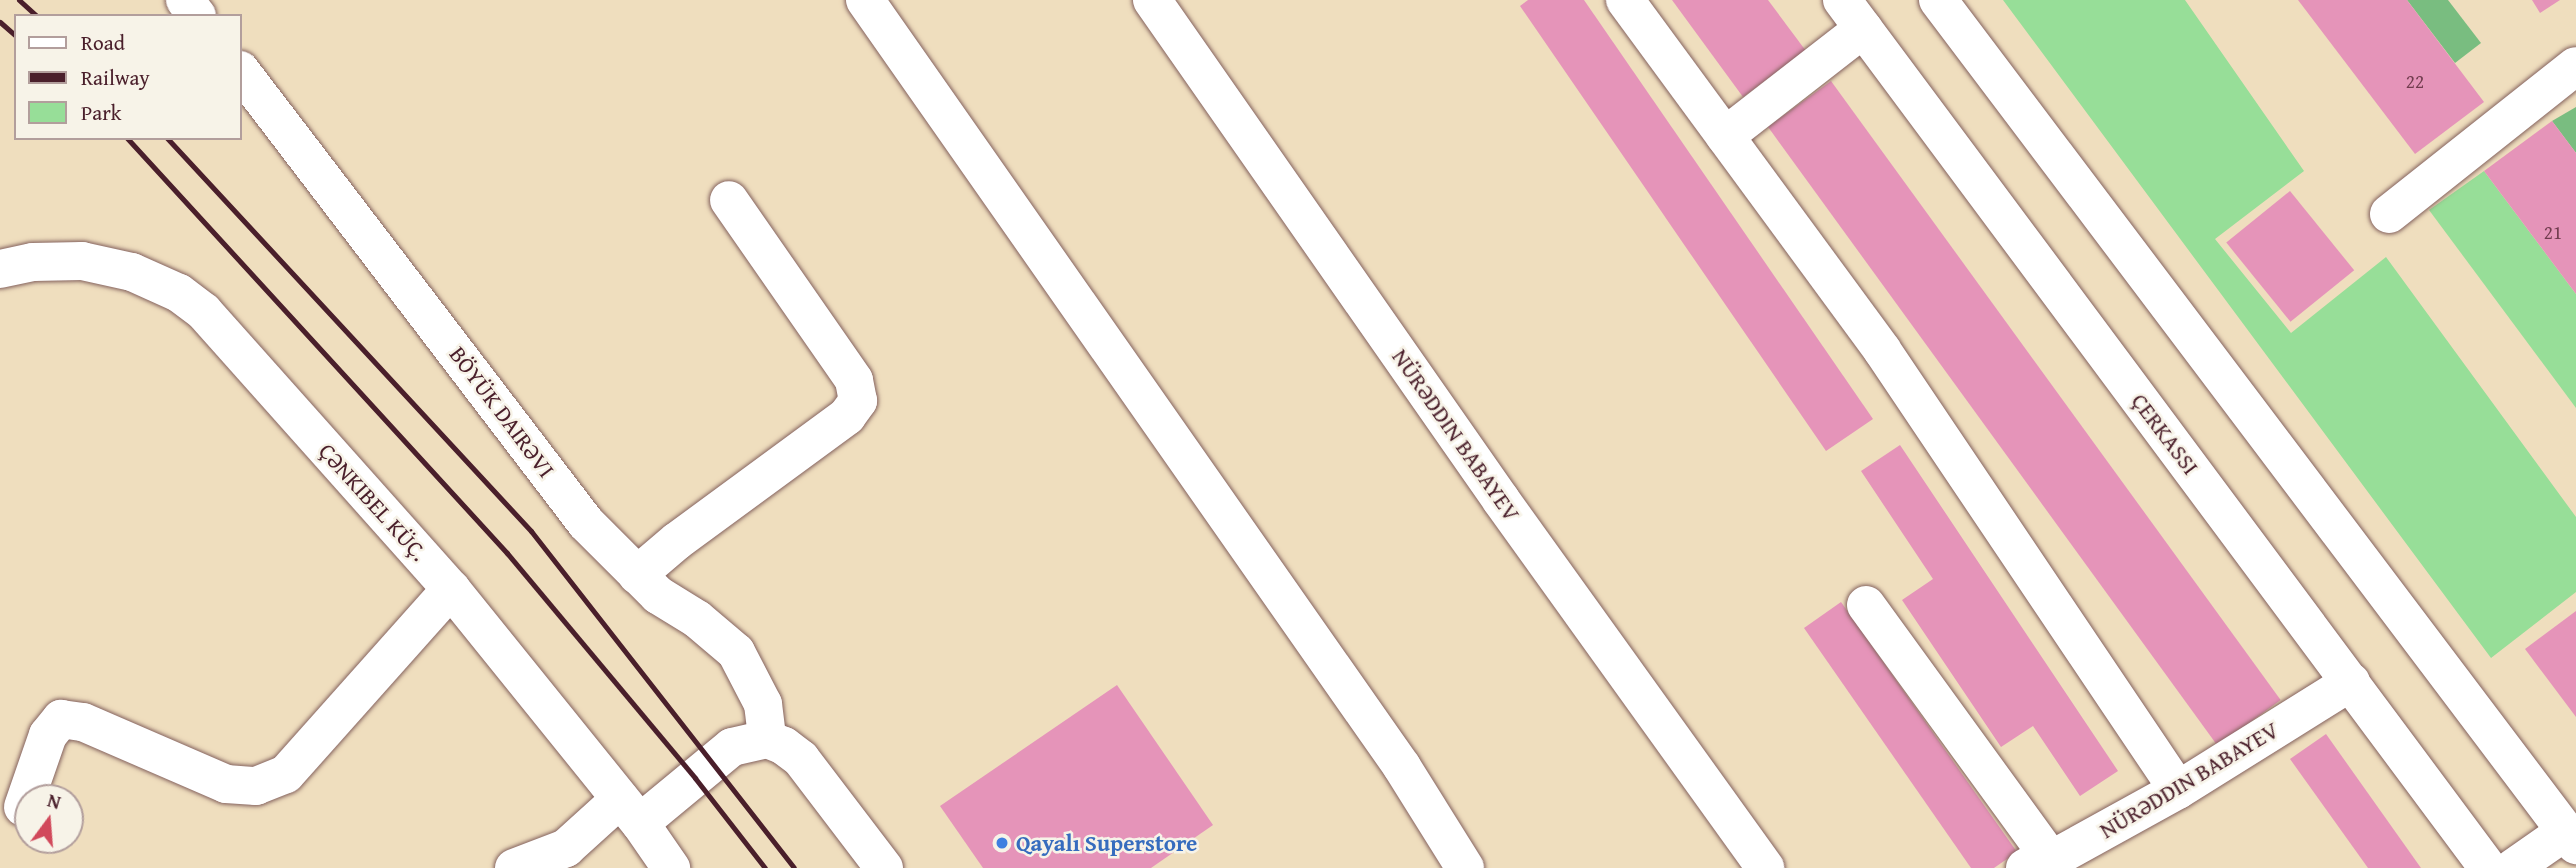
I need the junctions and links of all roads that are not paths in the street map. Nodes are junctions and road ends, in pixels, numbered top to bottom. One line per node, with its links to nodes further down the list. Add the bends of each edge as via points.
1 (865, 0): 25 (street, via 1402,767)
2 (1152, 0): 26 (street, NÜRƏDDIN BABAYEV)
3 (1625, 0): 8 (street)
4 (1938, 0): 20 (street)
5 (1852, 15): 8 (street); 15 (street)
6 (2576, 66): 10 (street)
7 (242, 73): 12 (street, BÖYÜK DAIRƏVI, via 586,523)
8 (1725, 136): 18 (street, via 1882,350)
9 (729, 201): 12 (street, via 854,380 858,401 847,416)
10 (2389, 214)
11 (0, 269): 13 (street, ÇƏNKIBEL KÜÇ., via 33,262 82,261 132,272 179,293 204,312)
12 (637, 575): 16 (street, BÖYÜK DAIRƏVI, via 736,652 763,704)
13 (451, 589): 17 (street, via 286,774 256,786 226,784 83,722 61,719 48,734); 19 (street, ÇƏNKIBEL KÜÇ.)
14 (1866, 605): 21 (street)
15 (2351, 682): 18 (street, NÜRƏDDIN BABAYEV); 27 (street)
16 (767, 739): 19 (street, via 732,747); 24 (street, via 801,759)
17 (31, 784)
18 (2178, 790): 21 (street, NÜRƏDDIN BABAYEV)
19 (630, 811): 22 (street, via 566,848); 23 (street, ÇƏNKIBEL KÜÇ.)
20 (2571, 838): 28 (street)
21 (2038, 864)
22 (514, 868)
23 (671, 868)
24 (884, 868)
25 (1465, 868)
26 (1765, 868)
27 (2488, 868)
28 (2513, 868)

